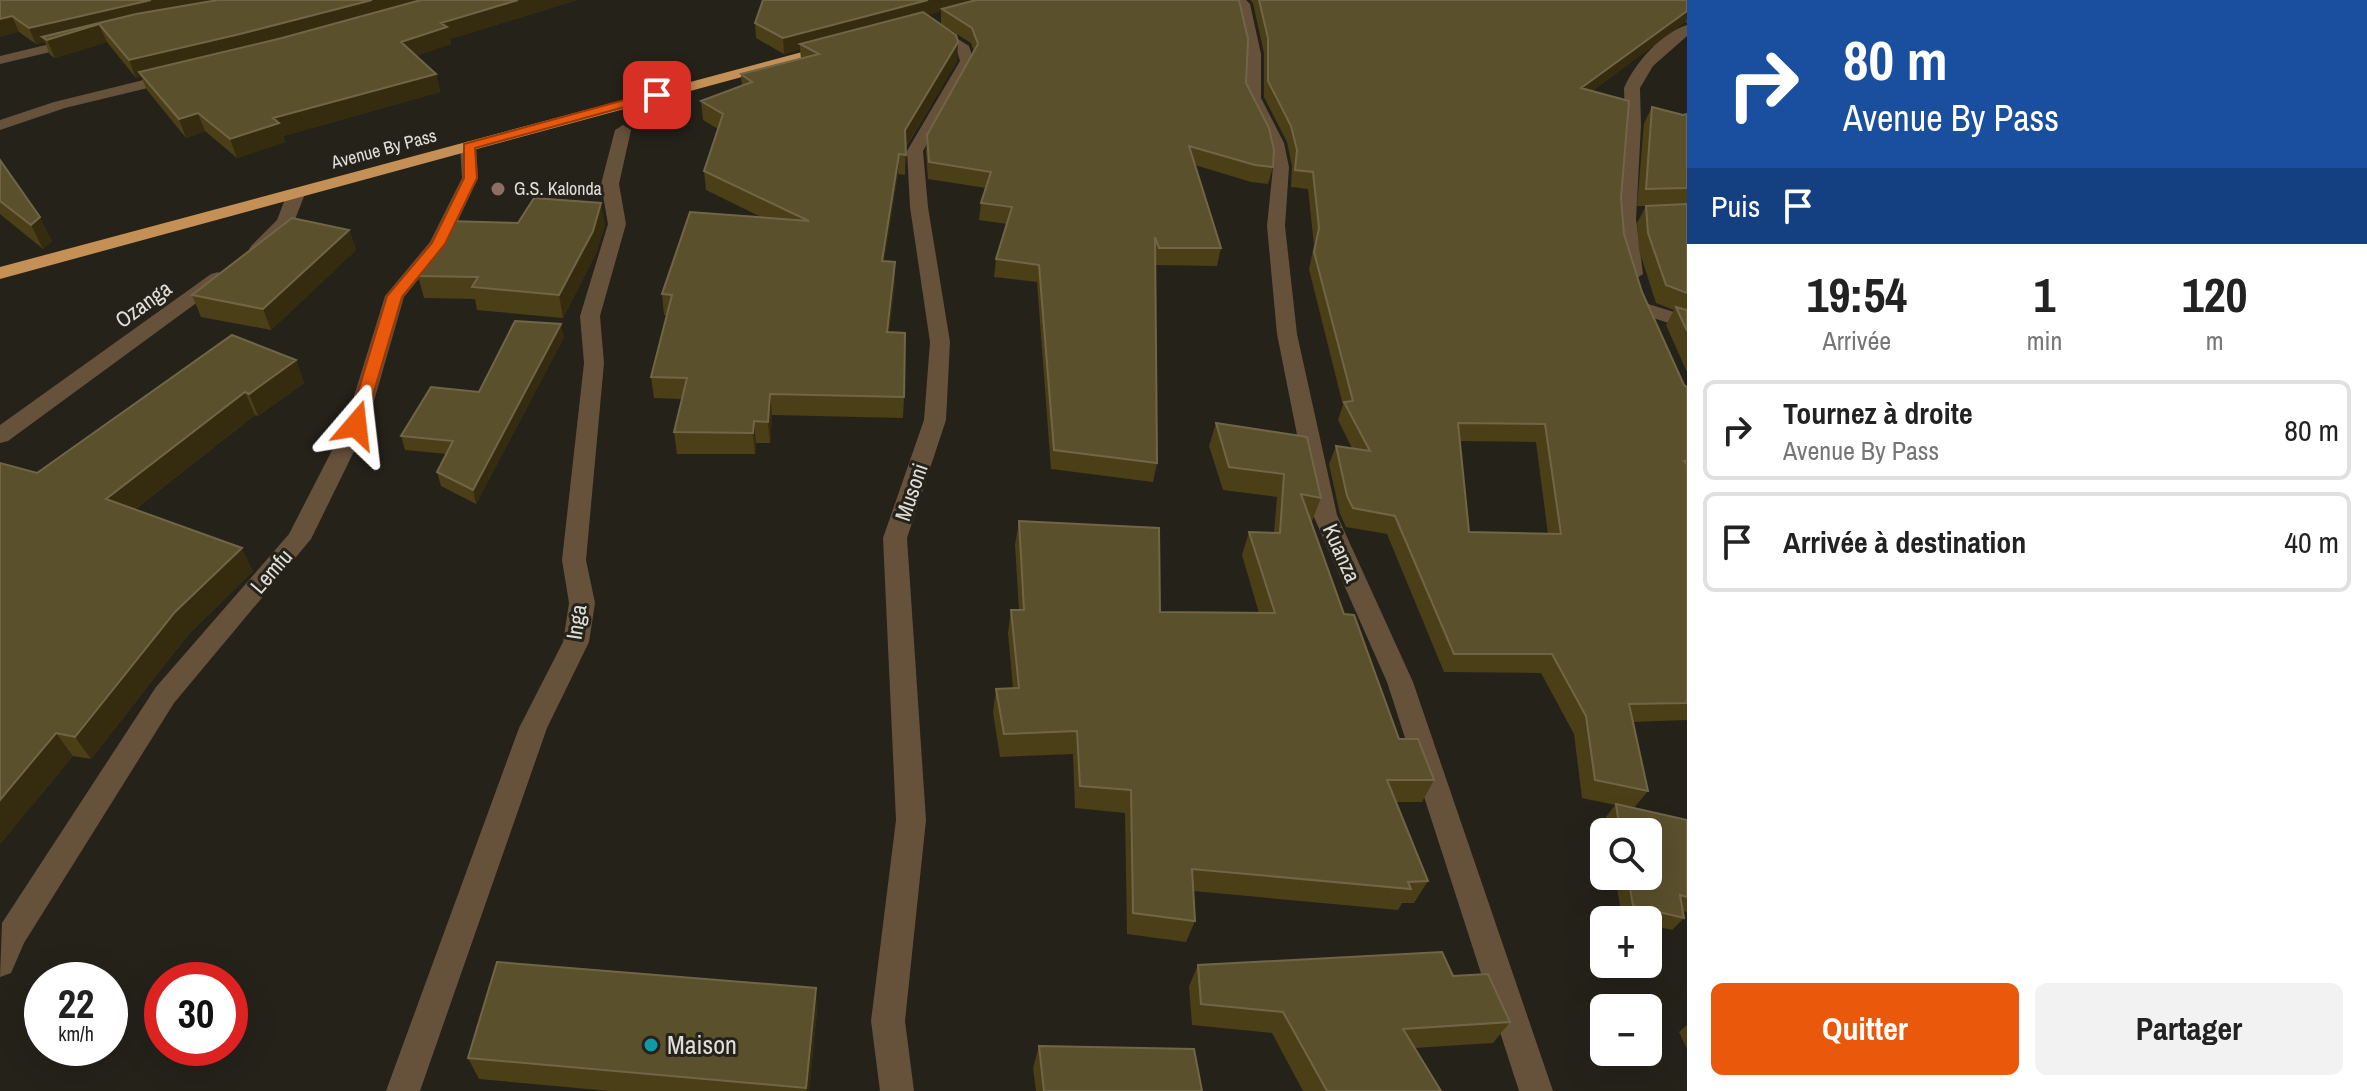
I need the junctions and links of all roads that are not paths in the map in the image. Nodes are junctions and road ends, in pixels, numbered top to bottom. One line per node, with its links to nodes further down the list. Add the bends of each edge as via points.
1 (1237, 0): 21 (street, Kuanza, via 1243,4 1254,54 1253,98 1276,143 1281,167 1276,226 1287,334 1325,515 1400,682)
2 (955, 15): 3 (highway)
3 (920, 25): 20 (street, Musoni, via 964,49 967,61 915,151 940,342 935,420 895,538 911,820 888,1021)
4 (1687, 29): 14 (street, via 1657,51 1632,87 1633,215 1627,251)
5 (100, 36): 7 (street)
6 (852, 43): 11 (highway, Avenue By Pass)
7 (0, 60)
8 (191, 73): 9 (street)
9 (0, 125)
10 (623, 130): 19 (street, Inga, via 610,184 617,224 590,316 594,363 574,560 582,603 576,642 533,728)
11 (468, 146): 12 (highway, Avenue By Pass); 18 (street, Lemfu, via 470,178 438,244 395,296 356,425 299,539 165,695 13,933)
12 (296, 194): 13 (highway, Avenue By Pass); 17 (street, Ozanga, via 285,222 240,262)
13 (0, 273)
14 (1645, 309): 15 (street); 16 (street)
15 (1687, 323)
16 (1657, 336)
17 (0, 436)
18 (0, 962)
19 (403, 1091)
20 (897, 1091)
21 (1536, 1091)

